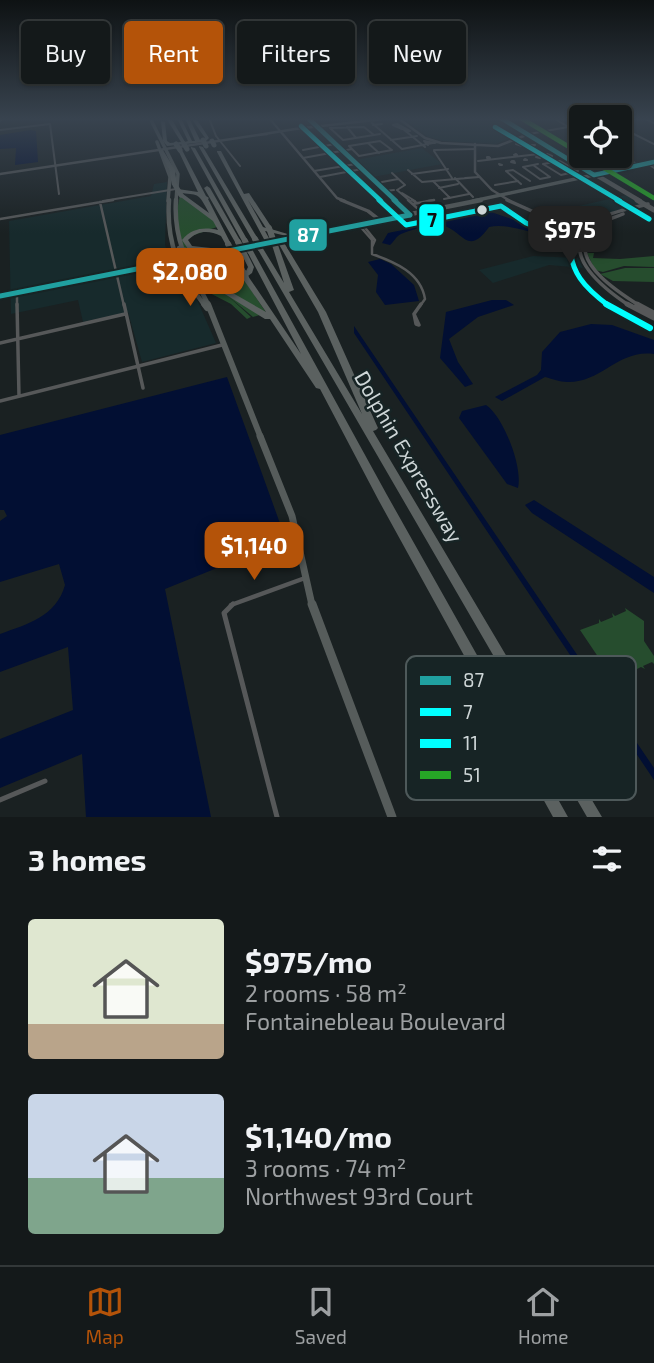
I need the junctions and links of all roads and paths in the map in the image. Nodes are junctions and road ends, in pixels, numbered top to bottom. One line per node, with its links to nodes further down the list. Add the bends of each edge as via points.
1 (53, 156): 37 (street)
2 (124, 156): 37 (street)
3 (166, 156): 64 (highway)
4 (183, 156): 56 (highway)
5 (194, 156): 80 (highway)
6 (195, 156): 96 (highway)
7 (209, 156): 70 (highway, Dolphin Expressway)
8 (212, 156): 31 (highway)
9 (221, 156): 57 (highway)
10 (222, 156): 92 (highway)
11 (232, 156): 36 (street)
12 (314, 156): 20 (street)
13 (348, 156): 29 (street)
14 (439, 156): 41 (street)
15 (477, 156): 24 (street)
16 (503, 156): 22 (street)
17 (519, 156): 22 (street); 23 (street)
18 (564, 156): 48 (main road)
19 (566, 156): 48 (main road)
20 (303, 158): 43 (street)
21 (490, 158): 26 (street)
22 (507, 159): 26 (street); 27 (street)
23 (526, 159)
24 (477, 161): 26 (street); 53 (street)
25 (632, 161): 34 (street)
26 (497, 162)
27 (511, 162)
28 (551, 162): 33 (street, via 560,160); 38 (street); 44 (street, via 543,164)
29 (356, 164): 40 (street); 43 (street)
30 (538, 164): 32 (street)
31 (218, 165): 57 (highway); 70 (highway)
32 (533, 165): 47 (street); 50 (street, via 523,167)
33 (569, 165)
34 (639, 165): 35 (main road); 48 (main road)
35 (653, 165)
36 (240, 166)
37 (55, 167): 49 (street); 67 (street)
38 (569, 168)
39 (574, 168): 44 (street, via 578,171)
40 (362, 169): 51 (street); 65 (street)
41 (448, 169): 46 (street); 52 (street)
42 (408, 170): 46 (street)
43 (314, 171): 51 (street)
44 (555, 172): 47 (street)
45 (392, 173): 55 (street)
46 (412, 174): 58 (street, via 422,182)
47 (545, 174): 50 (street); 50 (street, via 550,177)
48 (595, 174): 69 (main road); 79 (main road)
49 (0, 176)
50 (535, 176): 54 (street)
51 (320, 177): 88 (street, via 340,200)
52 (453, 178): 53 (street); 58 (street); 61 (street)
53 (482, 178): 62 (street); 69 (street)
54 (526, 178): 60 (street); 60 (street, via 530,181); 60 (street, via 513,169 506,170)
55 (398, 179): 59 (street); 66 (street, via 405,186)
56 (195, 180): 64 (highway, via 192,186); 75 (highway); 80 (highway)
57 (232, 181): 92 (highway)
58 (433, 181): 63 (street)
59 (382, 182)
60 (518, 182): 62 (street)
61 (458, 184): 63 (street); 68 (street)
62 (495, 186): 69 (street)
63 (439, 188): 71 (street)
64 (176, 189): 75 (highway, via 198,193); 77 (street); 84 (main road); 85 (main road); 90 (highway)
65 (384, 191): 66 (street); 83 (street)
66 (397, 191): 76 (street); 78 (street)
67 (59, 194)
68 (469, 194): 71 (street); 73 (street)
69 (504, 194): 73 (main road); 82 (street)
70 (230, 197): 97 (highway, Dolphin Expressway, bridge, via 255,239)
71 (450, 198): 72 (street)
72 (444, 199)
73 (474, 199): 83 (main road)
74 (434, 200): 76 (street)
75 (208, 201): 90 (highway)
76 (417, 203): 78 (street)
77 (100, 204): 87 (street); 107 (street)
78 (413, 204): 81 (street)
79 (651, 206): 86 (street); 89 (street)
80 (219, 207): 96 (highway)
81 (417, 208)
82 (525, 209): 93 (street)
83 (408, 214): 88 (main road)
84 (167, 218): 85 (main road); 105 (main road, via 168,236)
85 (174, 218): 98 (main road)
86 (598, 219): 89 (street); 93 (street)
87 (0, 220)
88 (380, 220): 91 (main road)
89 (604, 221): 94 (street)
90 (218, 223): 95 (highway)
91 (359, 224): 97 (main road); 114 (street, via 375,240 372,254 394,260 424,289 425,299 414,314)
92 (265, 227): 97 (highway, bridge); 97 (highway)
93 (582, 233): 94 (street); 100 (street)
94 (589, 234): 104 (street)
95 (224, 236): 99 (highway); 101 (highway, via 202,230 185,240 192,248)
96 (241, 242): 102 (highway, Dolphin Expressway, bridge)
97 (276, 242): 99 (main road); 101 (main road); 111 (highway, Dolphin Expressway); 111 (highway); 124 (highway, via 322,312)
98 (179, 248): 103 (main road); 105 (main road)
99 (231, 249): 102 (highway, via 212,264 221,278 249,273); 103 (main road); 115 (highway)
100 (579, 249): 104 (street); 106 (street)
101 (211, 250): 103 (main road)
102 (246, 251): 123 (highway, Dolphin Expressway)
103 (194, 255): 105 (main road); 115 (highway, via 207,261 215,286 261,311)
104 (587, 256): 106 (street); 108 (street)
105 (179, 258): 107 (main road); 118 (main road, via 206,300)
106 (581, 260): 108 (street)
107 (115, 271): 109 (main road); 112 (street)
108 (594, 274): 113 (street, via 615,297)
109 (17, 291): 110 (main road); 116 (street)
110 (0, 295)
111 (296, 309): 124 (highway, Dolphin Expressway)
112 (125, 314): 116 (street); 119 (street)
113 (654, 316)
114 (417, 324)
115 (286, 336): 123 (highway)
116 (18, 339): 117 (street); 121 (street)
117 (0, 343)
118 (222, 345): 119 (street); 125 (main road, via 292,516)
119 (138, 367): 120 (street); 121 (street)
120 (143, 388)
121 (19, 397): 122 (street)
122 (0, 401)
123 (357, 451): 126 (highway, Dolphin Expressway)
124 (381, 452): 127 (highway, Dolphin Expressway)
125 (304, 578): 132 (street, via 236,603 224,613); 133 (main road)
126 (471, 656)
127 (501, 656)
128 (45, 781): 129 (street)
129 (0, 800)
130 (552, 800): 134 (highway, Dolphin Expressway)
131 (585, 800): 135 (highway, Dolphin Expressway)
132 (276, 817)
133 (392, 817)
134 (561, 817)
135 (595, 817)

